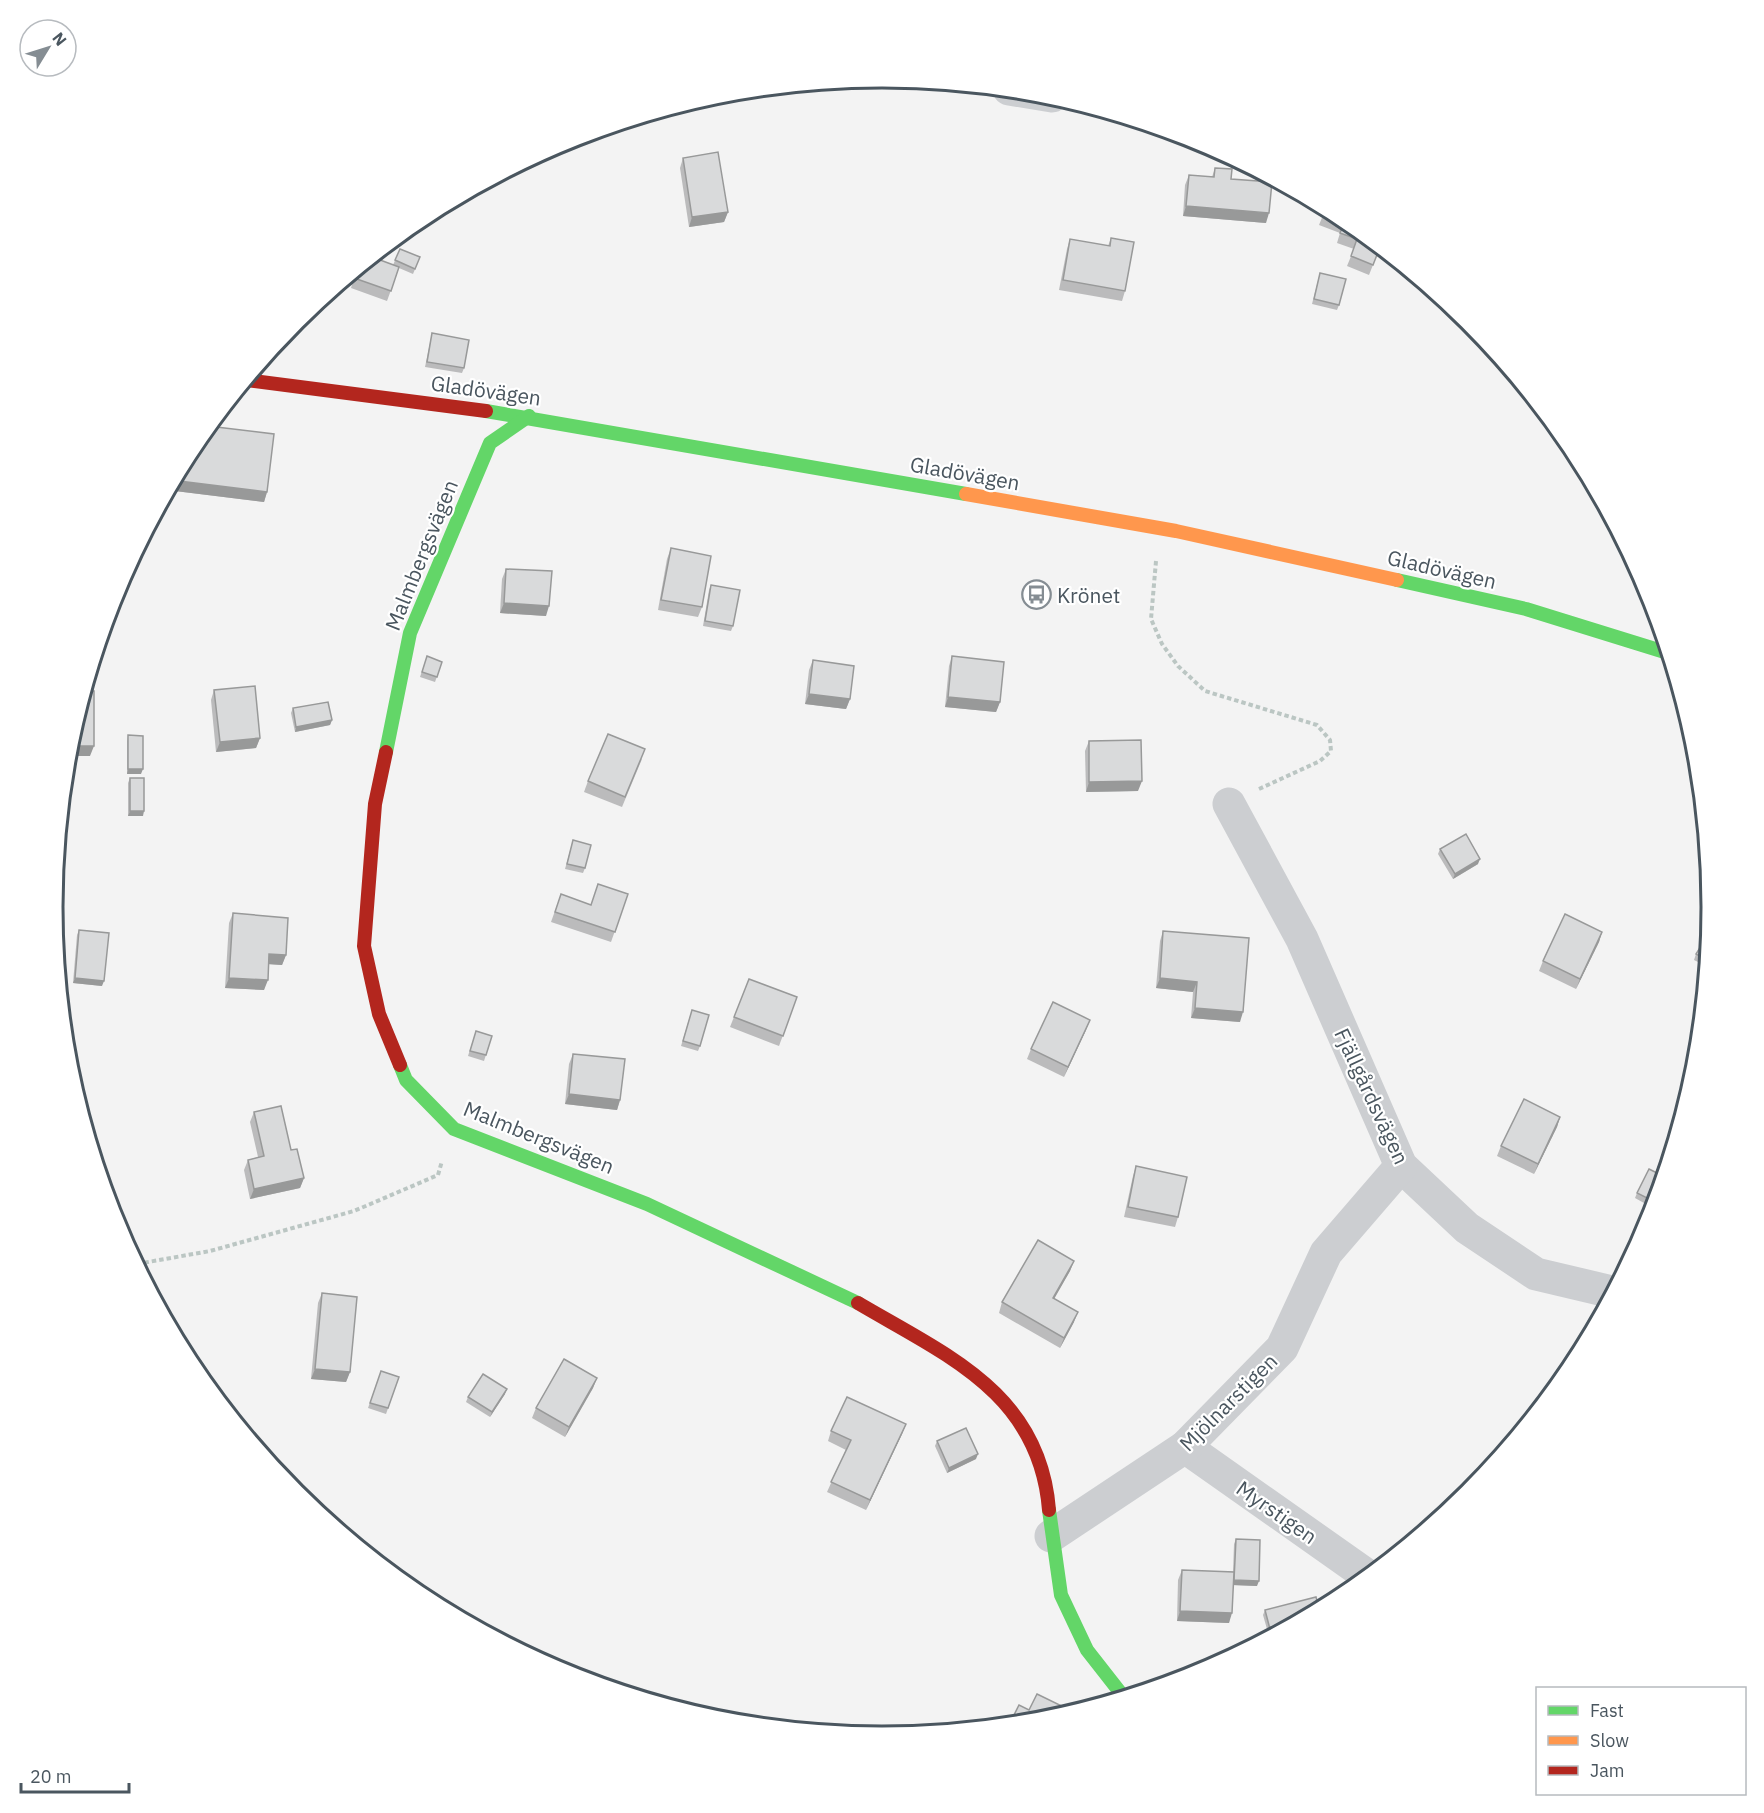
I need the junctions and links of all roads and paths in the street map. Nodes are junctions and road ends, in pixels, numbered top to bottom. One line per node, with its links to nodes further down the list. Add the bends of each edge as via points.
1 (254, 381): 2 (street, Gladövägen)
2 (529, 416): 4 (street, Gladövägen, via 1176,531 1526,609); 6 (street, Malmbergsvägen, via 490,443 410,633 375,804 364,946 379,1014 406,1080)
3 (1156, 560): 5 (path, via 1150,619 1178,666 1204,691 1317,725 1330,740 1331,751 1320,761)
4 (1660, 651)
5 (1229, 804): 7 (street, Fjällgårdsvägen, via 1302,939)
6 (454, 1129): 8 (path, via 438,1175 354,1211 210,1251); 11 (street, Malmbergsvägen, via 646,1204 843,1294 970,1369 999,1394 1029,1439 1047,1484)
7 (1401, 1166): 9 (street, Fjällgårdsvägen, via 1467,1228 1536,1274); 10 (street, Mjölnarstigen, via 1326,1253 1282,1348)
8 (144, 1263)
9 (1605, 1290)
10 (1185, 1447): 11 (street, Mjölnarstigen); 12 (street, Myrstigen)
11 (1052, 1536): 13 (street, Malmbergsvägen, via 1061,1595 1087,1650)
12 (1360, 1571)
13 (1119, 1690)

